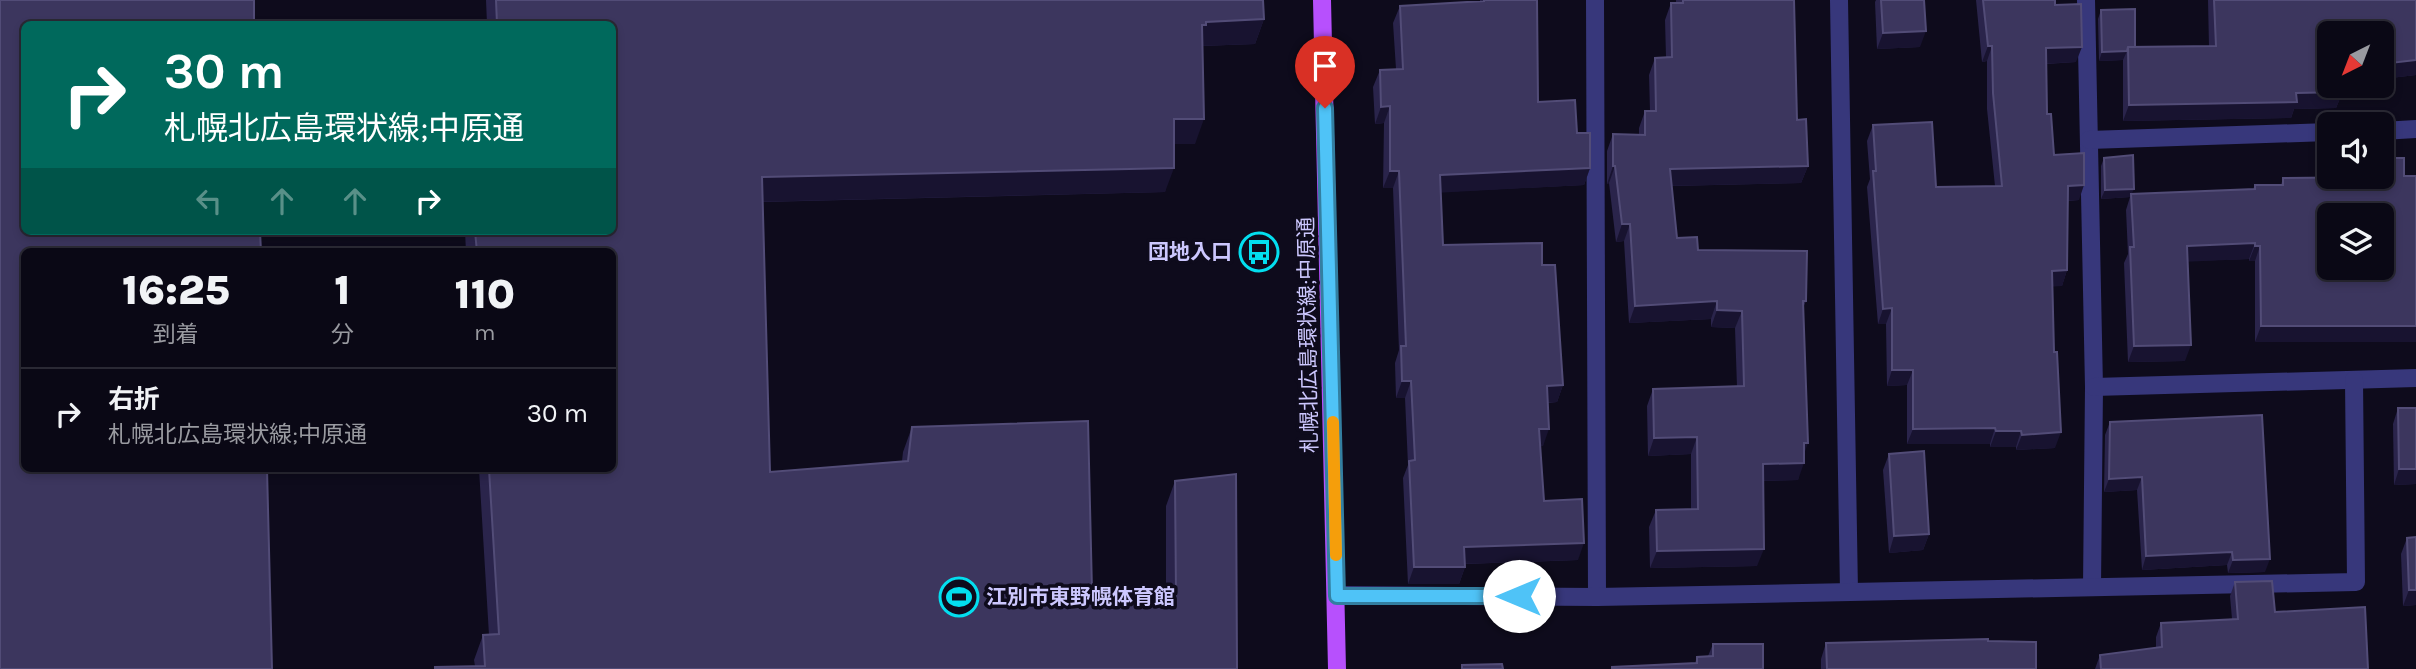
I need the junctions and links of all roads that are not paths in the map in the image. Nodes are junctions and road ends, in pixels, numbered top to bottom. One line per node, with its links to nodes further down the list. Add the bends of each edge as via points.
1 (1322, 0): 14 (main road, 札幌北広島環状線;中原通)
2 (1595, 0): 15 (street)
3 (1839, 0): 13 (street)
4 (2086, 0): 8 (street)
5 (2416, 129): 6 (street)
6 (2394, 130)
7 (2317, 132): 8 (street)
8 (2089, 140): 11 (street)
9 (2416, 379): 10 (street)
10 (2354, 380): 11 (street); 12 (street, via 2356,582)
11 (2094, 387): 12 (street)
12 (2092, 587): 13 (street)
13 (1849, 592): 15 (street)
14 (1337, 596): 15 (street); 16 (main road, 札幌北広島環状線;中原通)
15 (1597, 597)
16 (1337, 669)

